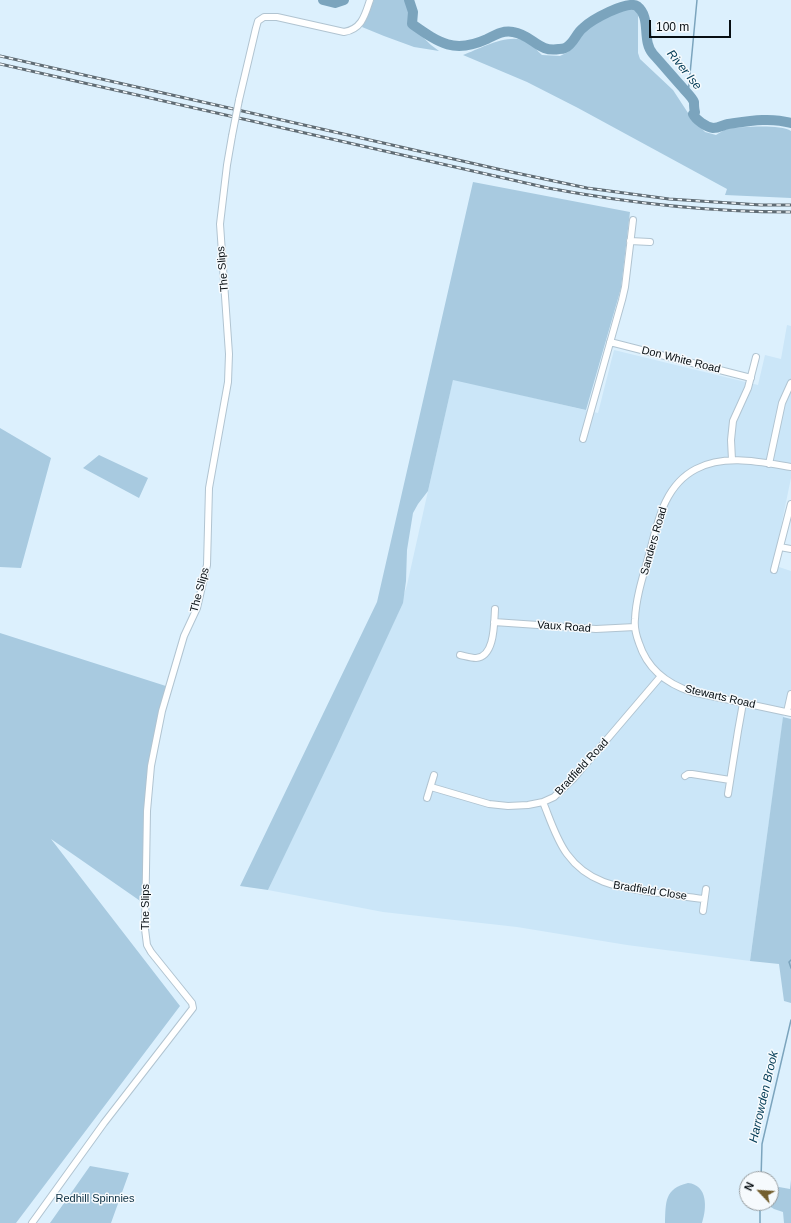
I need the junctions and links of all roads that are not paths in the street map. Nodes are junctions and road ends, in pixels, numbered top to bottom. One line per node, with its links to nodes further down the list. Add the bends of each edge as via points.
1 (370, 0): 35 (street, The Slips, bridge, via 364,18 352,31 344,32 277,17 264,17 258,21 256,28 232,136 220,224 229,354 228,382 209,488 207,564 196,608 184,636 162,711 151,766 147,811 147,946 192,1003 193,1008 104,1123)
2 (633, 220): 3 (street)
3 (630, 241): 4 (street); 5 (street, via 625,287)
4 (650, 242)
5 (610, 342): 7 (street, Don White Road); 9 (street)
6 (756, 357): 7 (street)
7 (751, 378): 10 (street, via 733,421)
8 (791, 383): 11 (street, via 782,403)
9 (583, 439)
10 (732, 460): 11 (street, Sanders Road); 19 (street, Sanders Road, via 711,462 695,469 680,480 668,496 660,515 639,594)
11 (769, 464): 12 (street, Sanders Road)
12 (791, 467)
13 (791, 504): 14 (street)
14 (780, 547): 15 (street); 16 (street)
15 (791, 549)
16 (774, 570)
17 (495, 610): 18 (street)
18 (494, 622): 19 (street, Vaux Road, via 596,630); 20 (street, via 492,640 487,653 475,658)
19 (635, 627): 21 (street, Stewarts Road, via 644,655)
20 (460, 655)
21 (661, 676): 23 (street, Stewarts Road, via 692,692); 31 (street, Bradfield Road, via 574,778 554,797)
22 (791, 694): 24 (street)
23 (743, 703): 24 (street, Stewarts Road); 27 (street)
24 (789, 712)
25 (434, 776): 28 (street)
26 (685, 776): 27 (street, via 692,774)
27 (730, 780): 29 (street)
28 (431, 787): 30 (street); 31 (street, Bradfield Road, via 489,804 520,806)
29 (728, 794)
30 (427, 798)
31 (543, 802): 33 (street, Bradfield Close, via 566,853 578,868 591,876 616,886)
32 (706, 889): 33 (street)
33 (704, 899): 34 (street)
34 (703, 911)
35 (32, 1223)

